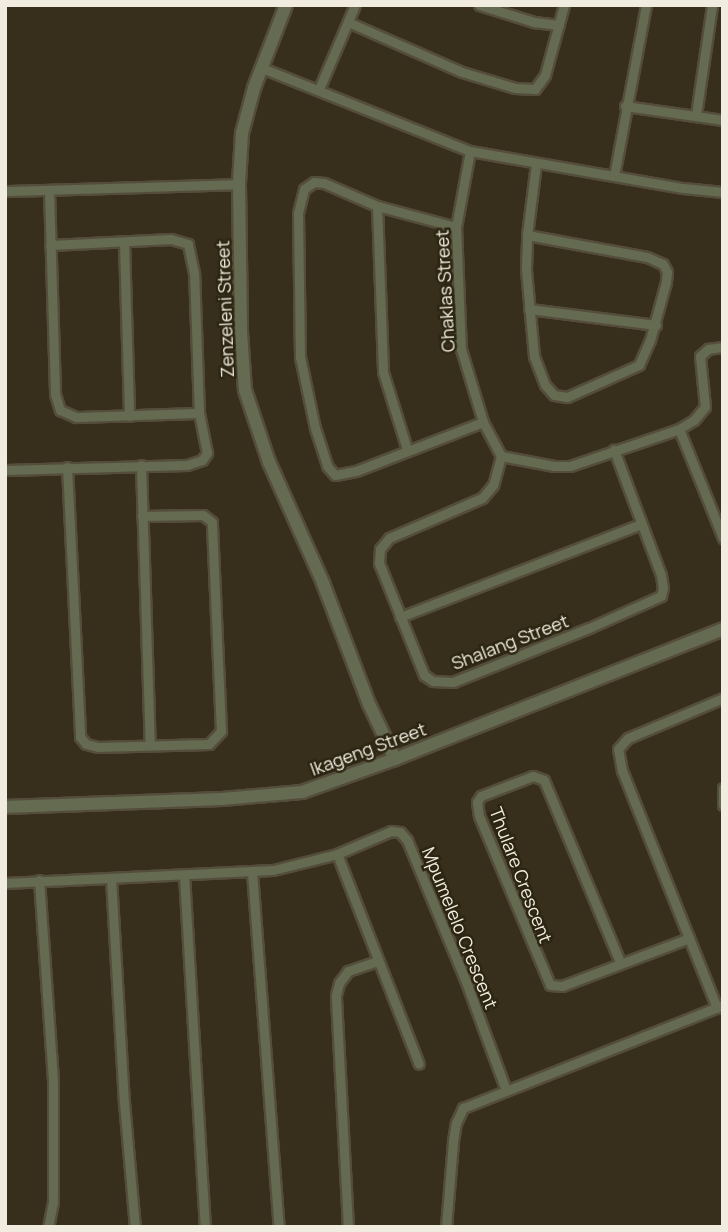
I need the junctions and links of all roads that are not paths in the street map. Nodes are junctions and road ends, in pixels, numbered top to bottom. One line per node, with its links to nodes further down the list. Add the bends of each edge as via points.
1 (286, 5): 9 (street, Zenzeleni Street)
2 (355, 5): 7 (street)
3 (479, 5): 8 (street)
4 (564, 5): 8 (street)
5 (646, 5): 11 (street)
6 (712, 5): 12 (street)
7 (348, 22): 8 (street, via 462,72 528,90 541,86); 10 (street)
8 (559, 25)
9 (262, 68): 10 (street); 17 (street, Zenzeleni Street, via 244,121)
10 (319, 89): 14 (street)
11 (625, 106): 12 (street); 16 (street)
12 (696, 115): 13 (street)
13 (723, 120)
14 (470, 151): 15 (street); 22 (street, Chaklas Street)
15 (536, 164): 16 (street); 23 (street)
16 (614, 176): 20 (street)
17 (239, 184): 18 (street); 46 (street, Zenzeleni Street, via 242,368 256,427)
18 (49, 190): 19 (street); 25 (street)
19 (5, 191)
20 (723, 192)
21 (377, 206): 22 (street); 33 (street, via 383,372); 33 (street, via 324,183 309,185 301,195 300,357 327,466 335,475)
22 (456, 227): 31 (street, Chaklas Street, via 461,349)
23 (527, 235): 26 (street); 27 (street, via 660,262 667,272)
24 (124, 243): 25 (street); 29 (street, via 171,239 190,247); 30 (street)
25 (50, 245): 30 (street, via 58,407 68,416)
26 (529, 309): 27 (street); 27 (street, via 537,368 545,385 559,397 586,390 639,365)
27 (656, 325)
28 (723, 347): 32 (street, via 708,349 700,356 705,407)
29 (199, 413): 30 (street); 36 (street, via 206,447 202,460 187,465)
30 (129, 416)
31 (483, 422): 33 (street); 35 (street, Chaklas Street)
32 (679, 429): 34 (street); 41 (street)
33 (407, 449)
34 (614, 450): 35 (street, via 563,467); 40 (street, Shalang Street)
35 (501, 456): 42 (street, Shalang Street, via 493,485 482,498 383,542 379,564)
36 (141, 465): 37 (street); 39 (street)
37 (67, 467): 38 (street); 45 (street, via 79,733 90,746)
38 (5, 470)
39 (142, 516): 45 (street); 45 (street, via 200,514 212,522 221,718 219,735 209,744)
40 (641, 524): 42 (street); 42 (street, Shalang Street, via 663,583 661,596 453,682 437,682 425,675)
41 (723, 538)
42 (400, 617)
43 (723, 629): 46 (street, Ikageng Street)
44 (723, 698): 56 (street, via 628,738 618,749 622,771)
45 (150, 745)
46 (395, 759): 49 (street, Ikageng Street, via 326,785 281,795)
47 (723, 788): 48 (street)
48 (723, 805)
49 (5, 807)
50 (337, 854): 51 (street, Mpumelelo Crescent, via 293,867); 57 (street); 61 (street, Mpumelelo Crescent, via 391,831 402,833 461,969)
51 (252, 872): 52 (street, Mpumelelo Crescent); 65 (street)
52 (184, 874): 53 (street, Mpumelelo Crescent); 64 (street)
53 (111, 878): 54 (street, Mpumelelo Crescent); 63 (street)
54 (39, 880): 55 (street, Mpumelelo Crescent); 62 (street, via 53,1082 53,1202)
55 (5, 883)
56 (689, 938): 58 (street, Thulare Crescent); 59 (street)
57 (377, 961): 60 (street); 66 (street, via 348,971 336,995)
58 (620, 962): 58 (street, Thulare Crescent, via 562,986 547,983 479,816 481,796 533,776 544,780)
59 (720, 1006): 61 (street)
60 (419, 1063)
61 (506, 1090): 67 (street, via 458,1115)
62 (48, 1227)
63 (135, 1227)
64 (205, 1227)
65 (279, 1227)
66 (348, 1227)
67 (446, 1227)

